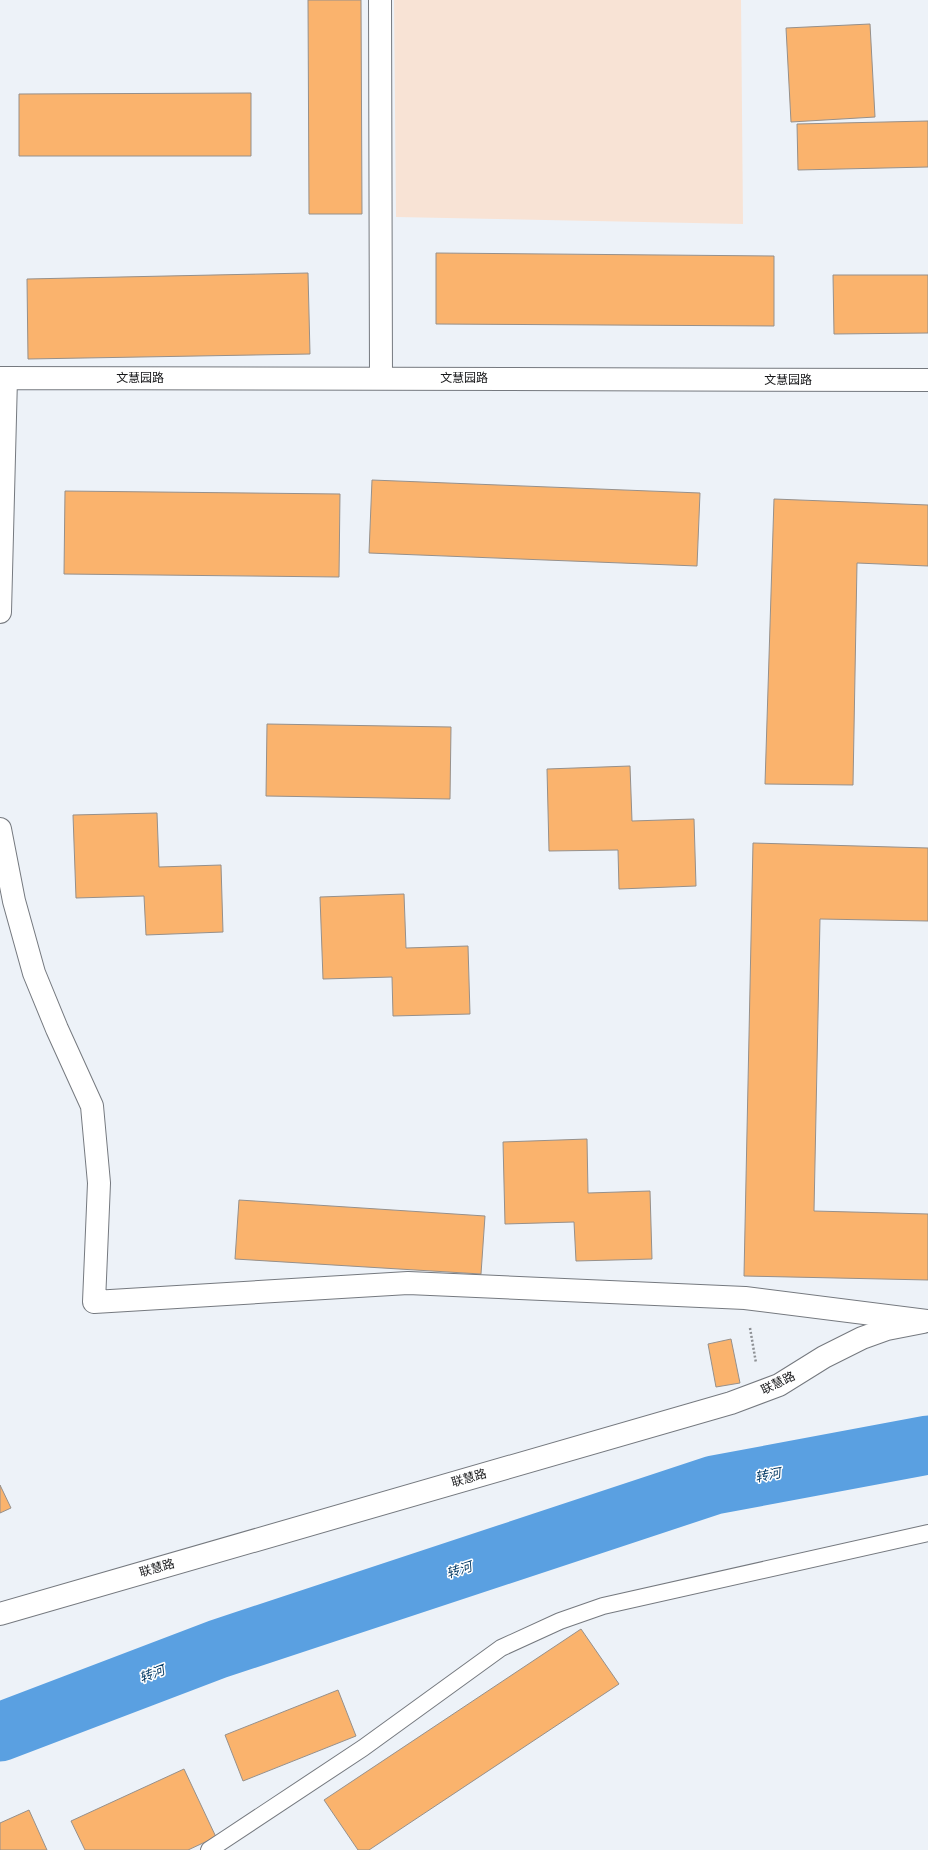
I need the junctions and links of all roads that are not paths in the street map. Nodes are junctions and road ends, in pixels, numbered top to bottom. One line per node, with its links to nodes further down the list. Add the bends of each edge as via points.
1 (380, 0): 3 (street)
2 (3, 378): 3 (street, 文慧园路); 5 (street)
3 (381, 378): 4 (street, 文慧园路)
4 (928, 380)
5 (0, 612)
6 (0, 829): 7 (street, via 14,901 34,973 92,1106 99,1183 94,1302 408,1283 745,1298)
7 (928, 1322): 9 (street, 联慧路, via 887,1329 862,1338 824,1357 784,1382 672,1420)
8 (928, 1533): 10 (lane, via 603,1606 560,1621 500,1648 363,1748)
9 (0, 1614)
10 (209, 1850)

